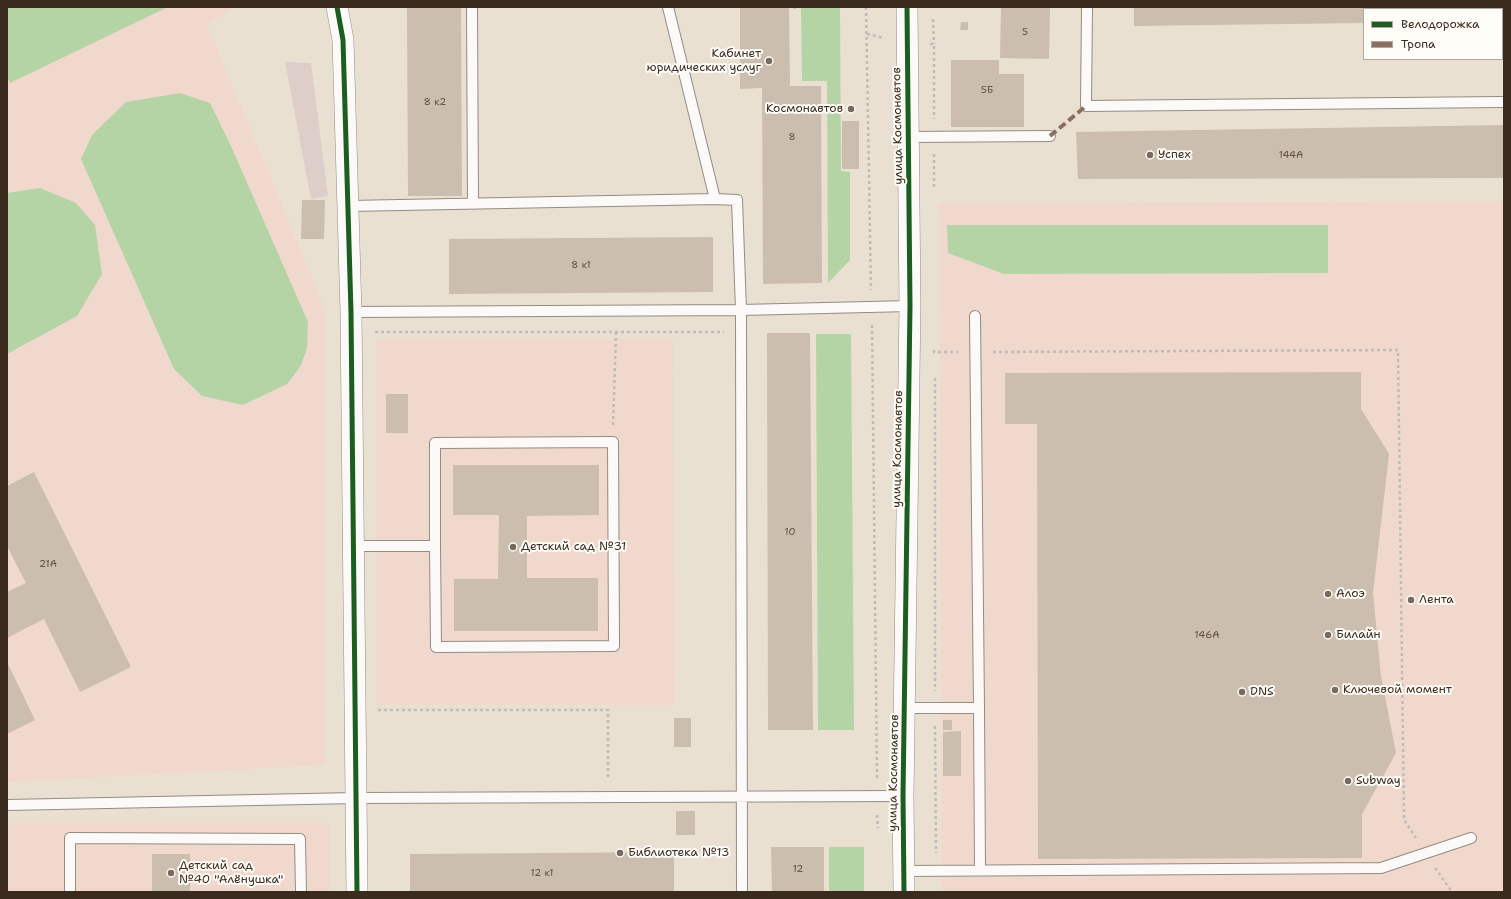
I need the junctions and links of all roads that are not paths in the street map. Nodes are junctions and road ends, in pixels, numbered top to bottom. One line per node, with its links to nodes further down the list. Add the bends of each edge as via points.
1 (337, 7): 11 (street, via 343,40)
2 (472, 7): 10 (lane)
3 (668, 7): 9 (lane)
4 (906, 7): 8 (street, улица Космонавтов)
5 (1087, 7): 6 (lane, via 1086,106)
6 (1504, 102)
7 (1050, 136): 8 (lane)
8 (908, 138): 12 (street, улица Космонавтов)
9 (715, 199): 10 (lane); 13 (lane, via 737,200)
10 (473, 204): 11 (lane)
11 (348, 206): 14 (street)
12 (910, 306): 13 (lane); 18 (street, улица Космонавтов)
13 (741, 310): 14 (lane); 21 (lane)
14 (351, 312): 16 (street)
15 (975, 316): 19 (lane)
16 (353, 546): 17 (lane); 22 (street)
17 (435, 546): 17 (lane, via 435,443 613,442 614,646 436,647)
18 (904, 708): 19 (lane); 20 (street, улица Космонавтов)
19 (979, 708): 26 (lane)
20 (902, 796): 21 (lane); 25 (street, улица Космонавтов)
21 (742, 797): 22 (lane); 30 (lane)
22 (356, 798): 23 (lane); 29 (street)
23 (7, 805)
24 (1471, 838): 26 (lane, via 1382,868)
25 (904, 871): 26 (lane); 31 (street, улица Космонавтов)
26 (980, 871)
27 (70, 892): 28 (lane, via 70,838 300,839)
28 (300, 892)
29 (357, 892)
30 (742, 892)
31 (904, 892)

